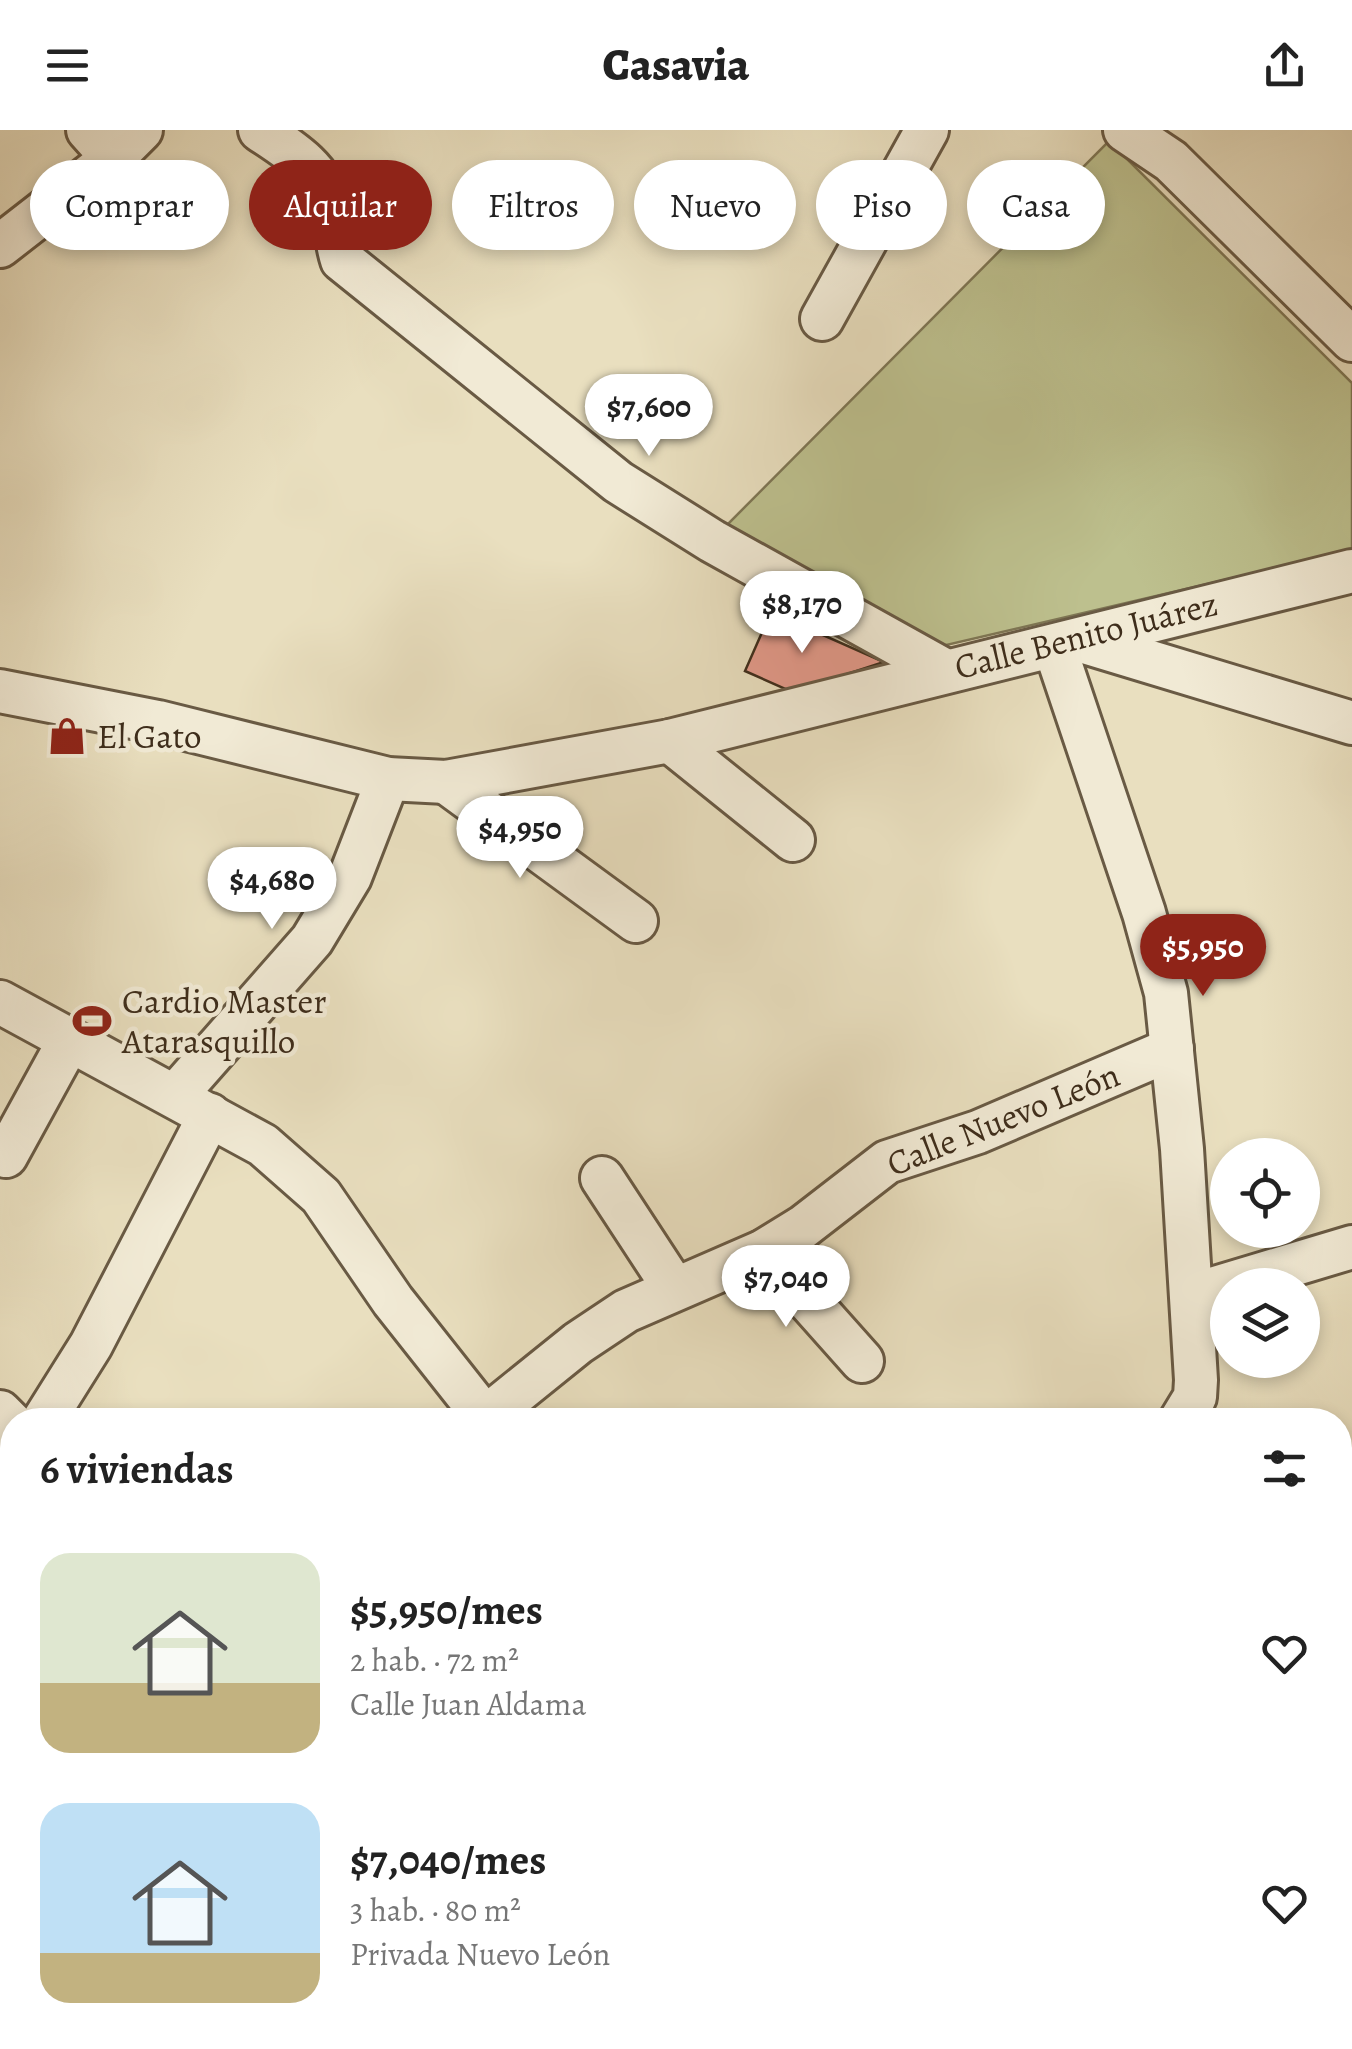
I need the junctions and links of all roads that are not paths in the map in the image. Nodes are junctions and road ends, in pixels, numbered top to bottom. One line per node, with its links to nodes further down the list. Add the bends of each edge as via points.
1 (260, 130): 10 (street, via 321,178 342,260 492,384 618,482)
2 (927, 130): 6 (street)
3 (1125, 130): 7 (street, via 1171,161)
4 (114, 139): 5 (street)
5 (0, 246)
6 (822, 319)
7 (1352, 340)
8 (1352, 571): 9 (street, Calle Benito Juárez)
9 (1068, 644): 10 (street, Calle Benito Juárez); 12 (street); 20 (street, via 1166,992)
10 (944, 670): 13 (street, Calle Benito Juárez)
11 (0, 691): 14 (street, Calle Benito Juárez)
12 (1352, 722)
13 (670, 741): 15 (street, Calle Benito Juárez); 16 (street)
14 (388, 779): 15 (street, Calle Benito Juárez); 21 (street, via 350,877)
15 (446, 782): 17 (street)
16 (792, 840)
17 (636, 921)
18 (0, 1002): 19 (street)
19 (69, 1041): 21 (street); 22 (street)
20 (1172, 1049): 25 (street, Calle Nuevo León, via 978,1132 887,1162); 27 (street)
21 (193, 1106): 29 (street, via 91,1345); 30 (street, via 264,1145 321,1196)
22 (6, 1156)
23 (602, 1178): 26 (street)
24 (1352, 1248): 27 (street)
25 (764, 1250): 26 (street, Calle Nuevo León); 28 (street)
26 (674, 1288): 31 (street, Calle Nuevo León, via 578,1343)
27 (1192, 1294): 32 (street, via 1195,1397)
28 (862, 1361)
29 (52, 1408)
30 (477, 1408)
31 (499, 1408)
32 (1188, 1408)

